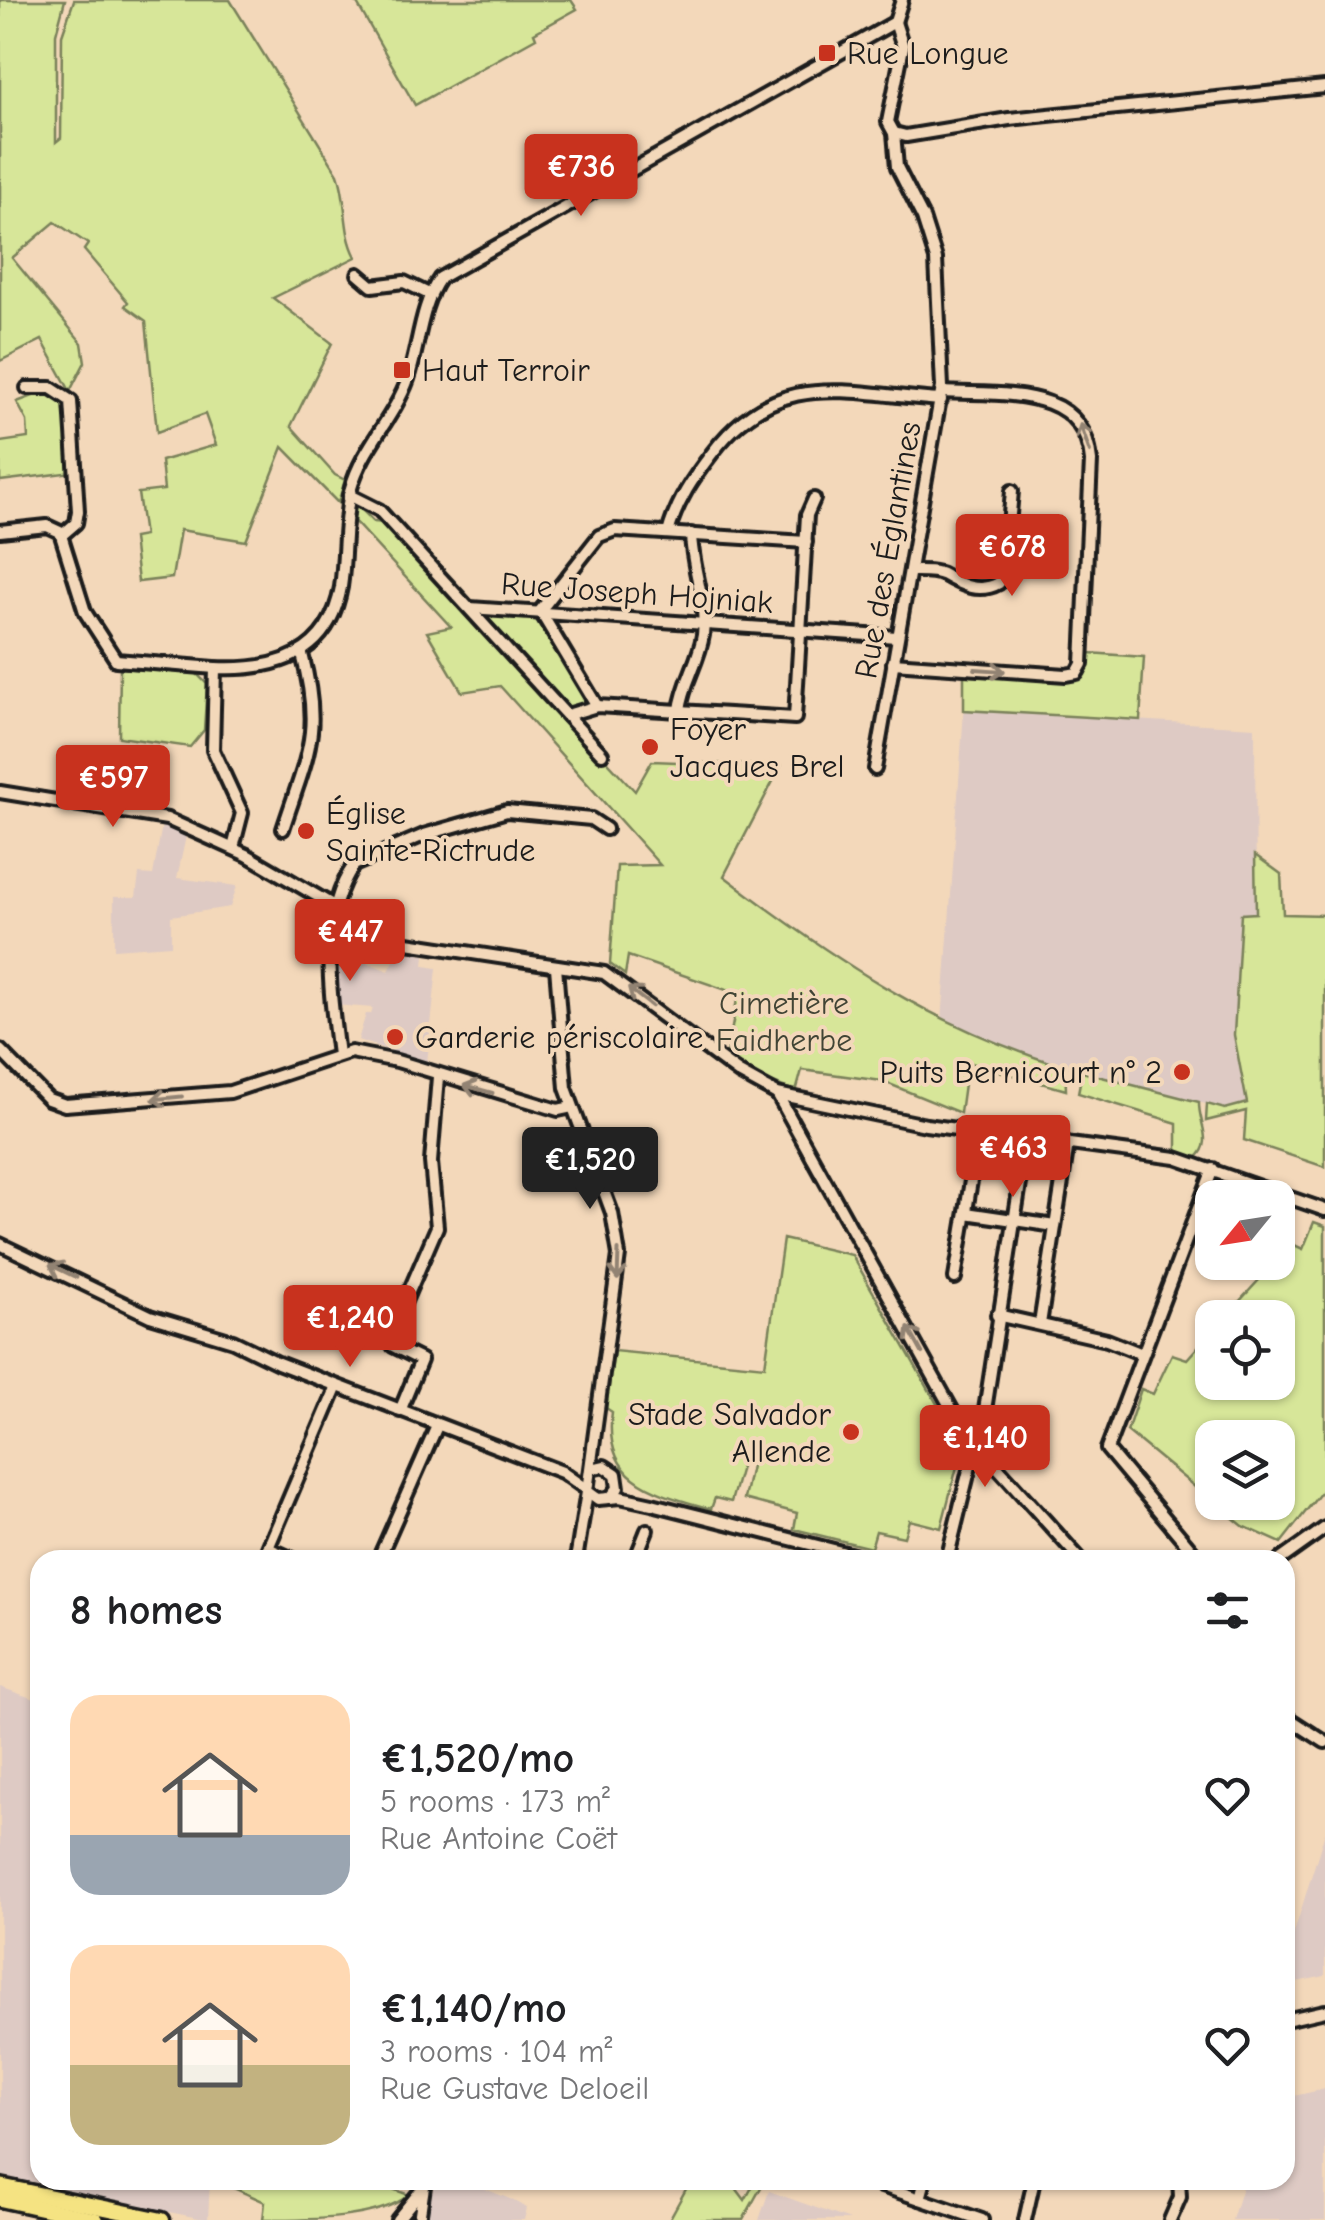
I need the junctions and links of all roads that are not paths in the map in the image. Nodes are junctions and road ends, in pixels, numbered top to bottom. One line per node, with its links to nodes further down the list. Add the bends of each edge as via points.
1 (902, 0): 2 (street)
2 (895, 22): 4 (street, Rue des Églantines, via 903,42 888,118); 6 (street, via 460,263)
3 (1325, 87): 4 (street)
4 (894, 133): 8 (street, Rue des Églantines, via 897,168 938,267)
5 (358, 274): 6 (street, via 372,286 404,282)
6 (430, 295): 10 (street, via 407,382)
7 (27, 388): 15 (street, via 51,388 71,401 77,521)
8 (941, 396): 13 (street, via 808,392 764,404 735,425 689,484); 17 (street, Rue des Églantines); 24 (street, one-way to 8, via 1070,675 1082,664 1091,461 1083,428 1068,410 1043,399)
9 (1012, 491): 17 (street, via 999,583 960,586 940,573)
10 (350, 495): 18 (street, via 379,510); 23 (street, via 339,594)
11 (814, 499): 16 (street)
12 (0, 531): 15 (street, via 50,526)
13 (668, 533): 14 (street); 19 (street, via 603,534)
14 (691, 534): 16 (street); 20 (street)
15 (62, 535): 25 (street, via 85,612 116,660)
16 (806, 542): 21 (street)
17 (910, 570): 22 (street, Rue des Églantines)
18 (470, 608): 19 (street, Rue Joseph Hojniak); 28 (street)
19 (540, 611): 20 (street, Rue Joseph Hojniak); 26 (street)
20 (704, 622): 21 (street, Rue Joseph Hojniak); 27 (street)
21 (800, 629): 22 (street, Rue Joseph Hojniak); 27 (street, via 795,718)
22 (897, 638): 24 (street, Rue des Églantines)
23 (302, 654): 25 (street); 33 (street, via 315,727)
24 (893, 663): 30 (street, Rue des Églantines)
25 (214, 668): 34 (street, via 213,750 242,813)
26 (597, 706): 27 (street); 28 (street)
27 (680, 710)
28 (567, 715): 29 (street)
29 (602, 754)
30 (875, 769)
31 (0, 792): 34 (street, via 154,815)
32 (606, 829): 35 (street, via 591,818 507,811 424,835 352,868)
33 (283, 830)
34 (233, 848): 35 (street)
35 (338, 911): 36 (street, via 394,941); 38 (street, via 329,972)
36 (556, 966): 40 (street, one-way to 36, via 617,980); 41 (street, via 564,1082)
37 (0, 1050): 38 (street, one-way to 37, via 230,1092 64,1106)
38 (338, 1054): 39 (street, via 377,1056)
39 (438, 1077): 41 (street, one-way to 39, via 558,1110); 56 (street, via 430,1162 437,1227 390,1336 393,1346 421,1360)
40 (776, 1094): 42 (street); 57 (street, one-way to 40)
41 (572, 1107): 60 (street, one-way to 60, via 612,1213 619,1255)
42 (979, 1132): 43 (street); 47 (street)
43 (1027, 1138): 44 (street); 48 (street)
44 (1068, 1144): 45 (street, via 1169,1156); 49 (street)
45 (1214, 1169): 46 (street); 54 (street)
46 (1325, 1210)
47 (966, 1213): 48 (street); 51 (street)
48 (1013, 1220): 49 (street); 52 (street)
49 (1055, 1226): 53 (street)
50 (0, 1244): 55 (street, one-way to 50, via 233,1340 172,1325)
51 (955, 1278)
52 (997, 1315): 53 (street); 57 (street, via 984,1413 976,1424)
53 (1040, 1324): 54 (street)
54 (1142, 1354): 76 (street, via 1108,1452)
55 (337, 1386): 56 (street); 69 (street)
56 (400, 1411): 58 (street)
57 (962, 1425): 59 (street)
58 (437, 1426): 61 (street); 70 (street)
59 (972, 1453): 74 (street); 75 (street, via 988,1456)
60 (589, 1471): 61 (street); 62 (street, via 606,1466); 63 (street)
61 (562, 1472): 63 (street)
62 (618, 1480): 64 (street); 65 (street)
63 (586, 1490): 64 (street); 68 (street)
64 (607, 1499): 65 (street); 68 (street)
65 (652, 1504): 73 (street)
66 (1325, 1528): 77 (street)
67 (647, 1530): 72 (street)
68 (580, 1531): 71 (street)
69 (272, 1550)
70 (382, 1550)
71 (577, 1550)
72 (639, 1550)
73 (834, 1550)
74 (949, 1550)
75 (1072, 1550)
76 (1191, 1550)
77 (1294, 1550)
78 (1295, 1722): 79 (street)
79 (1325, 1742)
80 (1325, 2010): 81 (street)
81 (1295, 2018)
82 (0, 2186): 92 (main road)
83 (420, 2190): 93 (street)
84 (423, 2190): 94 (street)
85 (893, 2190): 90 (street)
86 (922, 2190): 90 (street)
87 (1032, 2190): 96 (street)
88 (1179, 2190): 97 (street)
89 (0, 2199): 91 (main road)
90 (920, 2199): 95 (street)
91 (96, 2220)
92 (162, 2220)
93 (397, 2220)
94 (419, 2220)
95 (982, 2220)
96 (1024, 2220)
97 (1170, 2220)

